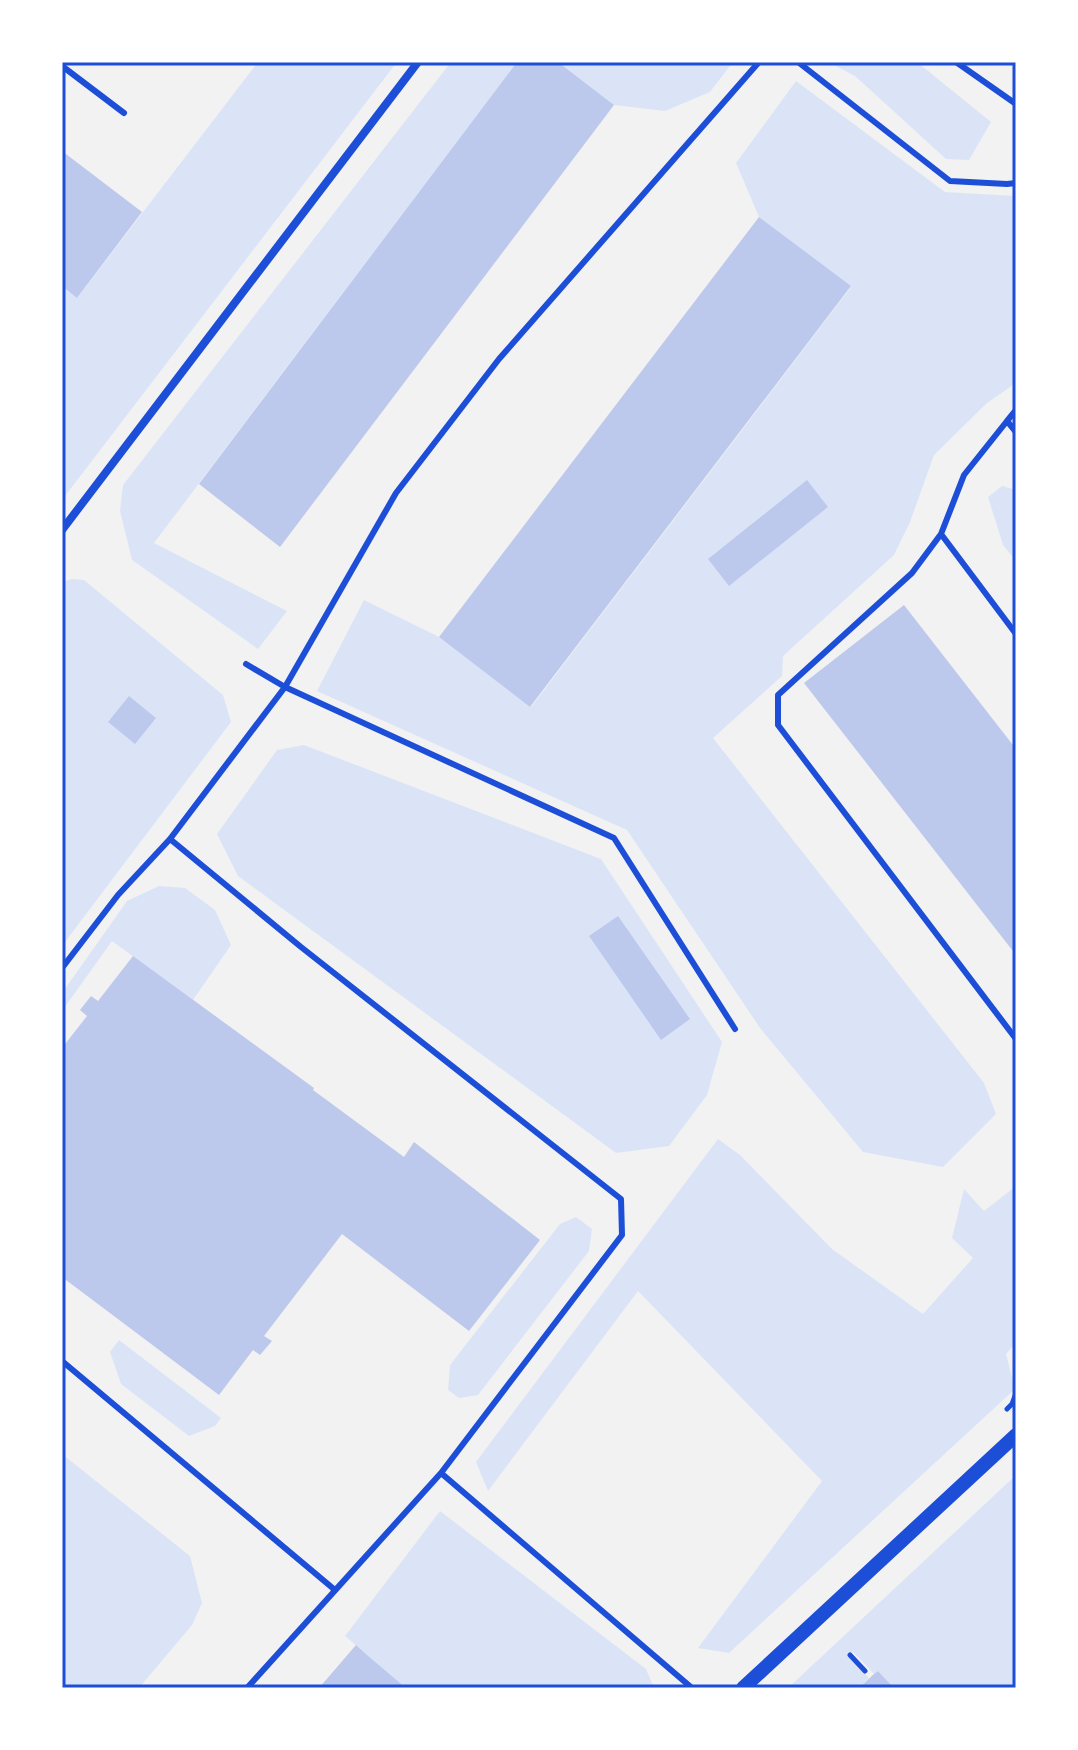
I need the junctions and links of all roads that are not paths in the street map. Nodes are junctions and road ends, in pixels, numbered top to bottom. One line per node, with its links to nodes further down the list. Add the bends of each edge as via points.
1 (418, 62): 12 (street)
2 (759, 62): 16 (lane, via 499,359 405,481)
3 (798, 62): 8 (lane, via 950,181)
4 (956, 62): 6 (lane)
5 (62, 66): 7 (lane)
6 (1016, 104)
7 (124, 113)
8 (1016, 183)
9 (1016, 410): 10 (lane)
10 (1007, 421): 11 (lane); 13 (lane, via 964,475)
11 (1016, 432)
12 (62, 530)
13 (941, 534): 14 (lane); 20 (lane, via 912,573 778,695 778,725)
14 (1016, 634)
15 (246, 664): 16 (lane)
16 (285, 687): 17 (lane); 19 (lane, via 614,838)
17 (170, 839): 18 (lane); 23 (lane, via 621,1199 622,1235)
18 (62, 968)
19 (735, 1029)
20 (1016, 1039)
21 (62, 1361): 24 (lane)
22 (1016, 1435): 27 (street)
23 (441, 1473): 24 (lane); 26 (lane)
24 (335, 1590): 25 (lane)
25 (247, 1688)
26 (692, 1688)
27 (743, 1688)

